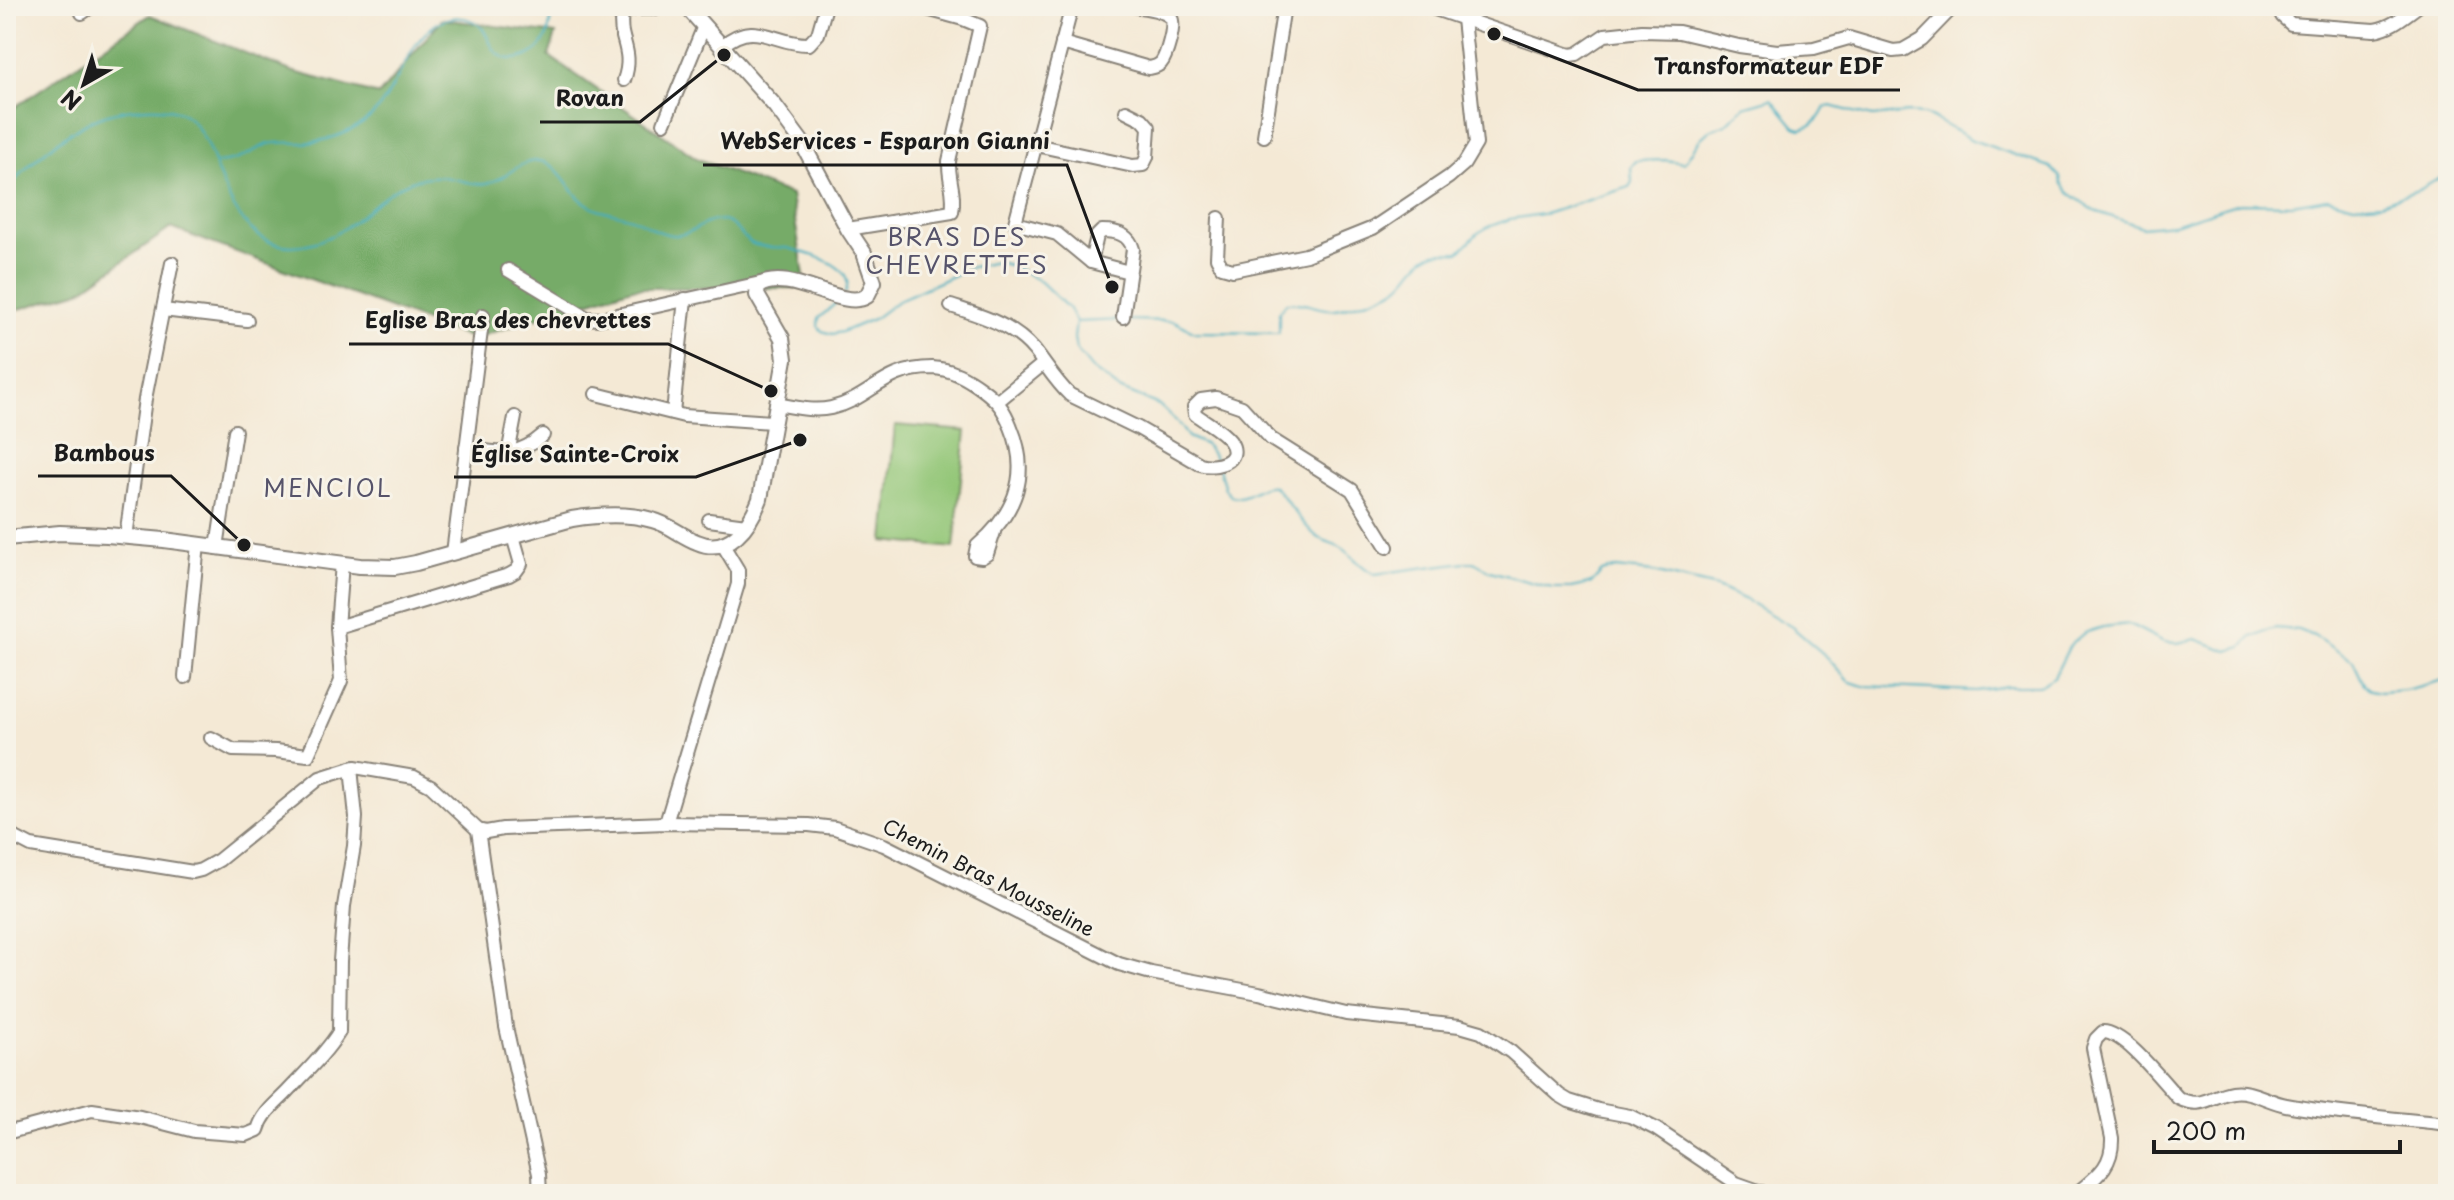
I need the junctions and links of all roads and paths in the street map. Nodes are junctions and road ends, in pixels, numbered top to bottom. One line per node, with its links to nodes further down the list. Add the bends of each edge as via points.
1 (668, 6): 16 (street, via 622,15 628,67)
2 (686, 6): 13 (main road)
3 (826, 6): 15 (street, via 818,34 809,44 748,32)
4 (916, 6): 22 (street, via 980,26 949,161 952,212)
5 (1072, 6): 14 (street)
6 (1133, 6): 14 (street, via 1164,13 1174,25 1157,66)
7 (1284, 6): 19 (street)
8 (1426, 6): 12 (street)
9 (1954, 6): 12 (street, via 1930,33 1893,51 1849,38 1777,51 1679,32 1642,31 1605,35 1570,55)
10 (2282, 6): 11 (street, via 2282,16 2291,24 2374,30)
11 (2418, 6)
12 (1463, 19): 21 (street, via 1476,144 1449,177 1373,228 1306,255 1233,270 1222,267 1217,258)
13 (704, 26): 15 (main road); 18 (street)
14 (1062, 43): 20 (street)
15 (723, 45): 22 (main road, via 801,141)
16 (624, 80)
17 (1126, 111): 20 (street, via 1149,127 1143,165)
18 (664, 123)
19 (1264, 136)
20 (1036, 145): 23 (street, via 1015,223 1057,234)
21 (1219, 218)
22 (848, 229): 27 (main road, via 874,282 863,299)
23 (1091, 262): 26 (street); 26 (street, via 1100,232 1124,234 1133,249)
24 (172, 263): 30 (street)
25 (508, 270): 28 (street, via 587,318)
26 (1129, 272): 32 (street)
27 (765, 282): 28 (street); 37 (main road, via 757,295 785,349)
28 (685, 299): 38 (street)
29 (951, 306): 34 (street, via 1005,325)
30 (163, 310): 33 (street); 49 (street)
31 (483, 315): 43 (street)
32 (1123, 317)
33 (247, 320)
34 (1043, 364): 36 (street); 54 (street, via 1075,398 1210,467 1227,462 1233,448 1229,439 1195,414 1194,407 1216,398 1236,403 1271,439 1352,490)
35 (596, 394): 38 (street)
36 (999, 400): 37 (street, via 966,377 930,368 898,372 829,409); 47 (street, via 1017,439 1021,464 1009,510)
37 (776, 404): 40 (main road)
38 (673, 413): 40 (street)
39 (515, 417): 44 (street)
40 (772, 422): 46 (main road, via 760,499)
41 (235, 431): 53 (street)
42 (543, 435): 44 (street)
43 (466, 448): 44 (street); 55 (street)
44 (508, 454)
45 (709, 520): 46 (street)
46 (746, 525): 52 (main road)
47 (994, 532)
48 (513, 536): 52 (main road, via 589,516 637,517 668,525 700,544); 55 (main road); 57 (street, via 521,564 509,575)
49 (126, 537): 50 (main road, via 60,533); 51 (main road)
50 (6, 538)
51 (198, 544): 53 (main road); 58 (street)
52 (723, 545): 61 (street, via 738,570 738,584)
53 (217, 547): 56 (main road)
54 (1387, 547)
55 (453, 553): 56 (main road, via 395,567)
56 (342, 563): 57 (street)
57 (337, 627): 59 (street, via 341,681 308,755 233,750)
58 (185, 677)
59 (211, 738)
60 (351, 768): 62 (street, via 414,777); 63 (street, via 320,778 211,866 193,872 31,846); 65 (street, via 356,817 344,906 339,1032 270,1108 258,1130 246,1135 194,1131 92,1110)
61 (666, 823): 62 (street, Chemin Bras Mousseline); 67 (street, Chemin Bras Mousseline, via 835,828 884,845 1119,964 1346,1014 1481,1032 1569,1101 1630,1116 1736,1183)
62 (478, 830): 66 (street, via 506,1027)
63 (6, 833)
64 (2448, 1124): 68 (street, via 2313,1109 2245,1093 2188,1103 2126,1043 2103,1032 2093,1048 2112,1151 2107,1166)
65 (6, 1133)
66 (540, 1194)
67 (1767, 1194)
68 (2076, 1194)

